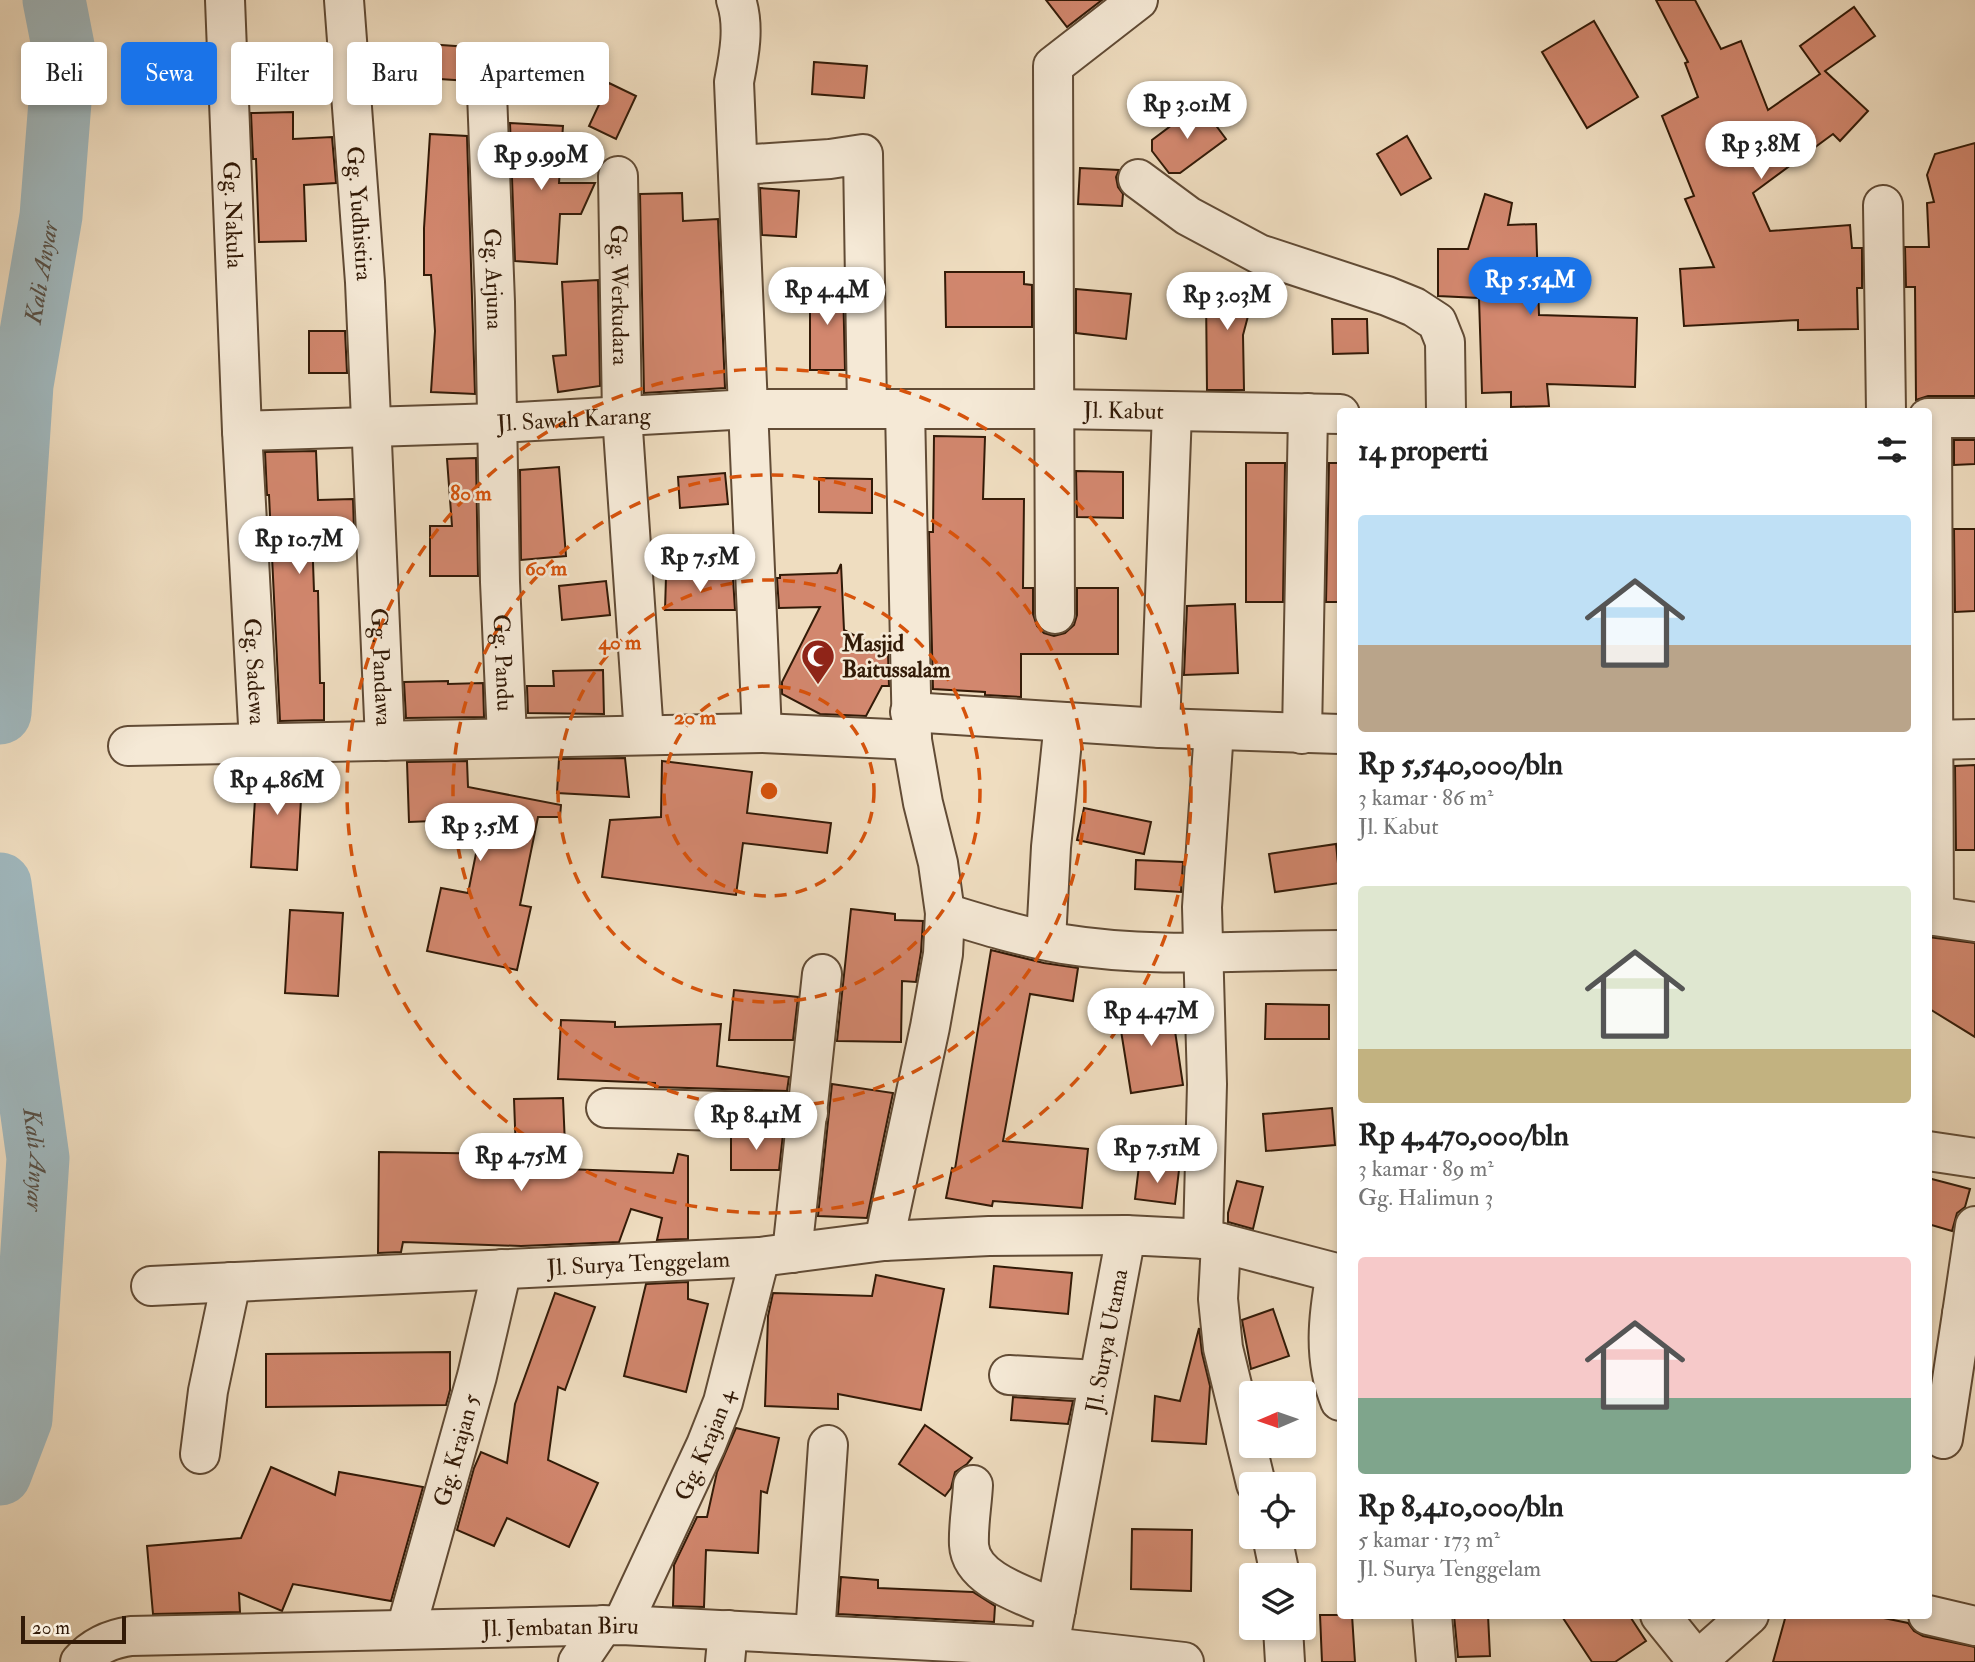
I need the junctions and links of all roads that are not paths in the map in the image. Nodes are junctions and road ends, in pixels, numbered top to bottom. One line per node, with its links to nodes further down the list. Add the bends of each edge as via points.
1 (225, 0): 23 (street, Gg. Nakula)
2 (344, 0): 22 (street, Gg. Yudhistira)
3 (736, 0): 6 (street, via 741,45 734,82)
4 (1138, 0): 15 (street, via 1053,66)
5 (487, 105): 21 (street, Gg. Arjuna)
6 (739, 166): 12 (street); 13 (street, via 863,154)
7 (618, 176): 18 (street, Gg. Werkudara)
8 (1138, 179): 10 (street, via 1188,216 1259,254 1387,296 1437,322 1445,342)
9 (1883, 205): 11 (street)
10 (1446, 408)
11 (1886, 408)
12 (750, 409): 13 (street, Jl. Sawah Karang); 18 (street, Jl. Sawah Karang); 29 (street)
13 (867, 409): 14 (street, Jl. Sawah Karang)
14 (905, 409): 15 (street, Jl. Kabut); 26 (street)
15 (1054, 409): 16 (street, Jl. Kabut); 24 (street)
16 (1171, 412): 17 (street, Jl. Kabut); 27 (street)
17 (1324, 414): 30 (street)
18 (622, 415): 21 (street, Jl. Sawah Karang); 32 (street, Gg. Werkudara)
19 (1932, 418): 20 (street)
20 (1975, 418)
21 (498, 423): 22 (street, Jl. Sawah Karang); 33 (street, Gg. Pandu)
22 (371, 426): 23 (street, Jl. Sawah Karang); 36 (street, Gg. Pandawa)
23 (242, 431): 37 (street, Gg. Sadewa)
24 (1055, 614)
25 (1064, 722): 26 (street); 27 (street); 42 (street)
26 (911, 726): 29 (street); 39 (street)
27 (1160, 728): 28 (street)
28 (1214, 730): 30 (street); 44 (street)
29 (762, 733): 32 (street)
30 (1302, 734): 31 (street)
31 (1337, 734)
32 (645, 735): 33 (street)
33 (508, 737): 36 (street)
34 (1975, 739): 35 (street)
35 (1932, 740)
36 (384, 741): 37 (street)
37 (259, 743): 38 (street)
38 (128, 746)
39 (945, 913): 42 (street); 52 (street, via 932,1014)
40 (1932, 916): 41 (street)
41 (1975, 922)
42 (1046, 940): 44 (street, via 1138,951)
43 (1337, 950): 44 (street)
44 (1202, 952): 53 (street)
45 (822, 974): 47 (street, Gg. Krajan 4)
46 (606, 1108): 47 (street)
47 (808, 1113): 54 (street, Gg. Krajan 4)
48 (1932, 1152): 49 (street)
49 (1975, 1158)
50 (1975, 1226): 60 (street)
51 (1126, 1234): 52 (street, Jl. Surya Tenggelam); 53 (street); 62 (street, Jl. Surya Utama)
52 (884, 1241): 54 (street, Jl. Surya Tenggelam)
53 (1212, 1241): 56 (street); 67 (street, via 1223,1348)
54 (776, 1255): 55 (street, Jl. Surya Tenggelam); 74 (street, Gg. Krajan 4, via 706,1445)
55 (502, 1269): 58 (street, Jl. Surya Tenggelam); 76 (street, Gg. Krajan 5)
56 (1337, 1274)
57 (1337, 1280): 63 (street, via 1328,1349)
58 (231, 1282): 59 (street, Jl. Surya Tenggelam); 66 (street)
59 (151, 1286)
60 (1969, 1315): 64 (street)
61 (1009, 1375): 62 (street)
62 (1097, 1380): 69 (street, Jl. Surya Utama)
63 (1337, 1388)
64 (1949, 1440)
65 (828, 1445): 77 (street)
66 (200, 1454)
67 (1253, 1472)
68 (973, 1485): 69 (street, via 969,1547 981,1572)
69 (1056, 1609): 82 (street, Jl. Surya Utama)
70 (1932, 1616): 75 (street)
71 (1432, 1619): 88 (street)
72 (1663, 1619): 83 (street)
73 (1744, 1619): 83 (street)
74 (613, 1625): 76 (street, Jl. Jembatan Biru); 79 (street, Jl. Jembatan Biru); 85 (street, Gg. Krajan 4)
75 (1975, 1626)
76 (406, 1629): 80 (street, Jl. Jembatan Biru)
77 (815, 1635): 79 (street, Jl. Jembatan Biru); 81 (street, Jl. Jembatan Biru)
78 (1284, 1640): 87 (street)
79 (726, 1646)
80 (186, 1649): 84 (street, Jl. Jembatan Biru, via 118,1638)
81 (878, 1650): 82 (street, Jl. Jembatan Biru)
82 (1048, 1654): 86 (street, Jl. Jembatan Biru)
83 (1696, 1661)
84 (80, 1662)
85 (578, 1662)
86 (1184, 1662)
87 (1285, 1662)
88 (1436, 1662)

